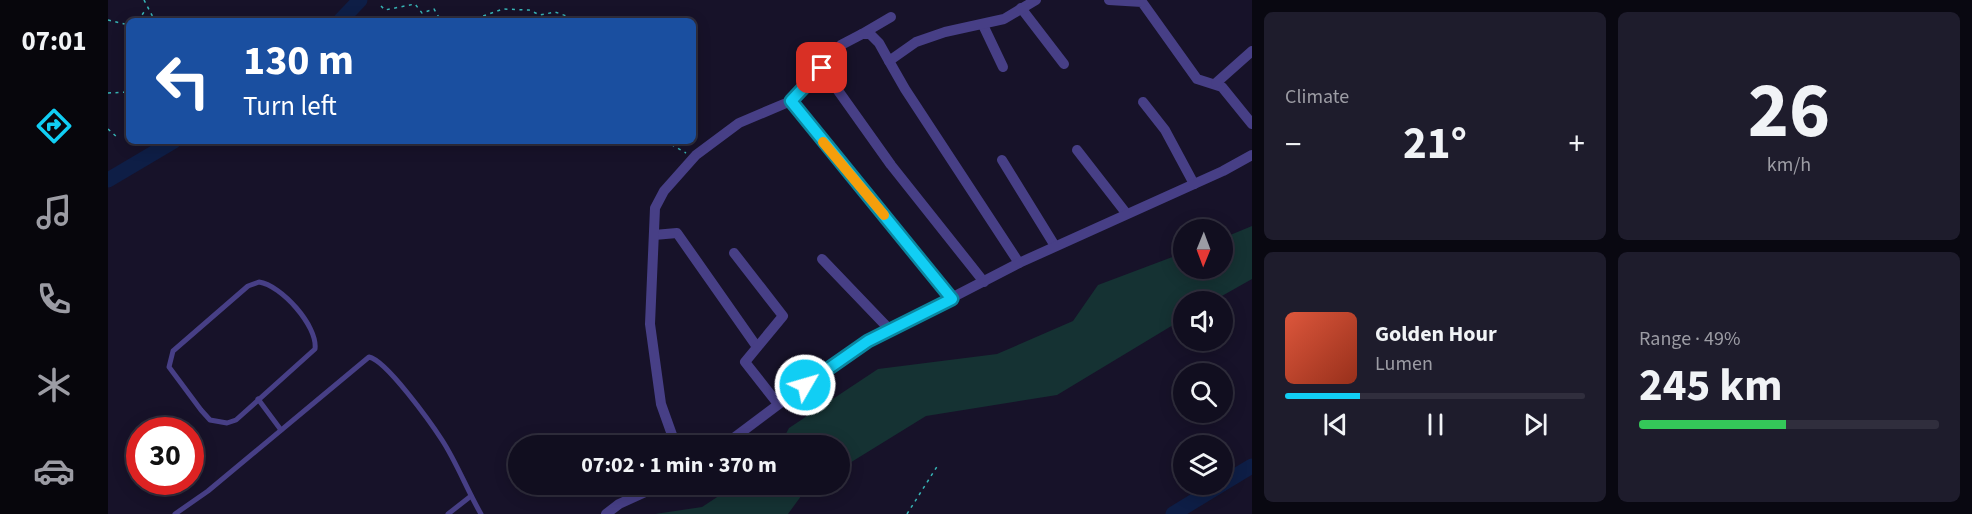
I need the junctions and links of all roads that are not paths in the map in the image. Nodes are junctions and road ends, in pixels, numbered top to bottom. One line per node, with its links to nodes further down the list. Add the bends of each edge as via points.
1 (1036, 0): 4 (street)
2 (1109, 0): 3 (street)
3 (1142, 1): 13 (street, via 1197,79)
4 (1017, 6): 6 (street, via 1004,19); 10 (street)
5 (891, 17): 7 (street)
6 (983, 25): 9 (street, via 916,42); 11 (street)
7 (862, 34): 9 (street, via 870,34 879,43); 12 (street, via 841,45)
8 (1252, 51): 13 (street)
9 (889, 61): 26 (street)
10 (1064, 64)
11 (1003, 66)
12 (822, 68): 14 (street); 27 (street, via 891,165)
13 (1216, 83): 16 (street)
14 (791, 101): 22 (street, via 739,123 696,155 664,191 655,208); 28 (street)
15 (1143, 102): 20 (street, via 1165,130)
16 (1252, 124)
17 (1077, 150): 21 (street)
18 (1252, 155): 20 (street)
19 (1002, 160): 23 (street)
20 (1194, 184): 21 (street)
21 (1126, 213): 23 (street)
22 (654, 235): 30 (street, via 676,233); 34 (street, via 651,334 661,404)
23 (1054, 246): 26 (street)
24 (734, 253): 30 (street, via 783,316)
25 (822, 260): 29 (street)
26 (1019, 263): 27 (street)
27 (984, 282): 28 (street)
28 (952, 299): 29 (street)
29 (891, 331): 32 (street, via 868,341)
30 (757, 347): 32 (street, via 746,358 746,364)
31 (258, 399): 31 (lane, via 236,420 218,423 201,410 169,367 173,351 248,286 259,282 277,289 316,338 315,349 308,358); 33 (lane)
32 (778, 404): 35 (street)
33 (281, 430): 37 (lane, via 372,357 397,380 442,440); 38 (lane)
34 (672, 435)
35 (737, 435)
36 (639, 495): 41 (street)
37 (471, 496): 39 (lane); 40 (lane)
38 (175, 514)
39 (448, 514)
40 (481, 514)
41 (606, 514)

